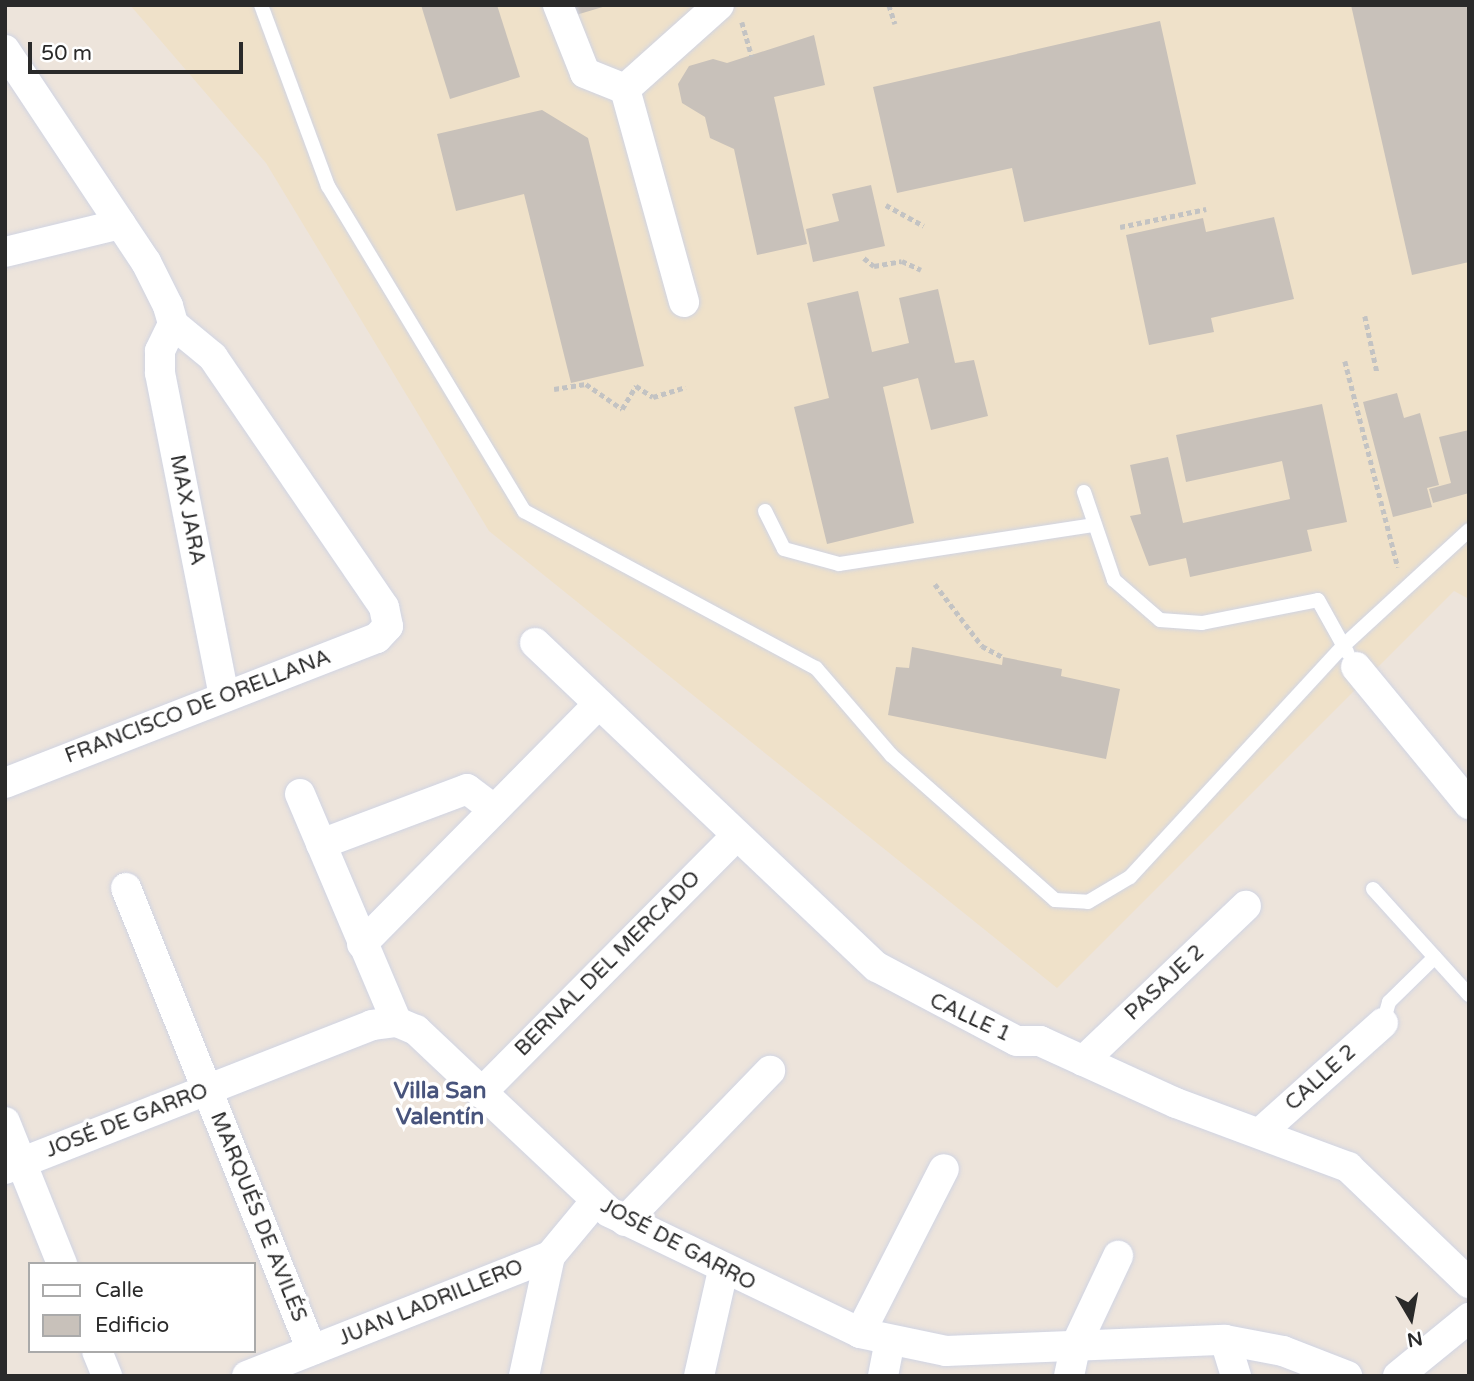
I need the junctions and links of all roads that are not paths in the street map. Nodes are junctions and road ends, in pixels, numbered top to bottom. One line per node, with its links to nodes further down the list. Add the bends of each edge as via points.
1 (261, 5): 15 (lane, via 315,154 341,211 493,464 535,522 653,577 816,668 891,755 1035,888 1064,902 1088,902 1130,877)
2 (558, 5): 5 (street, via 585,73)
3 (729, 8): 5 (street)
4 (5, 50): 6 (street)
5 (625, 89): 8 (street)
6 (121, 225): 7 (street); 9 (street, via 154,275)
7 (5, 252)
8 (684, 302)
9 (173, 324): 16 (street, MAX JARA, via 160,373); 16 (street, FRANCISCO DE ORELLANA, via 214,356 384,607 388,626 377,638)
10 (1084, 492): 12 (lane)
11 (765, 511): 12 (lane, via 784,549 839,564)
12 (1094, 525): 15 (lane, via 1114,580 1160,620 1202,623 1318,600)
13 (1468, 531): 15 (lane, via 1404,591)
14 (535, 643): 17 (street, CALLE 1)
15 (1350, 656): 20 (street)
16 (224, 697): 18 (street, FRANCISCO DE ORELLANA)
17 (598, 704): 21 (street); 22 (street, CALLE 1)
18 (5, 783)
19 (300, 793): 23 (street)
20 (1469, 804)
21 (494, 809): 23 (street, via 467,789); 27 (street)
22 (736, 836): 32 (street, CALLE 1, via 849,944 898,981 1017,1041 1040,1041); 35 (street, BERNAL DEL MERCADO)
23 (321, 844): 27 (street)
24 (126, 888): 34 (street, MARQUÉS DE AVILÉS)
25 (1373, 889): 28 (lane)
26 (1246, 906): 32 (street, PASAJE 2)
27 (362, 944): 30 (street)
28 (1435, 957): 29 (lane); 31 (lane, via 1393,997)
29 (1469, 995)
30 (397, 1021): 34 (street, JOSÉ DE GARRO); 35 (street, JOSÉ DE GARRO, via 416,1030)
31 (1383, 1023): 37 (street, CALLE 2)
32 (1083, 1060): 37 (street, CALLE 1)
33 (770, 1071): 41 (street)
34 (207, 1090): 38 (street, JOSÉ DE GARRO); 51 (street, MARQUÉS DE AVILÉS)
35 (481, 1093): 40 (street, JOSÉ DE GARRO)
36 (5, 1122): 38 (street)
37 (1260, 1133): 46 (street, CALLE 1, via 1332,1159 1364,1178)
38 (14, 1165): 44 (street)
39 (944, 1169): 48 (street)
40 (595, 1202): 41 (street, JOSÉ DE GARRO); 42 (street, JUAN LADRILLERO)
41 (625, 1221): 45 (street, JOSÉ DE GARRO)
42 (550, 1256): 51 (street, JUAN LADRILLERO); 56 (street)
43 (1118, 1256): 53 (street)
44 (61, 1262)
45 (723, 1270): 48 (street, JOSÉ DE GARRO); 57 (street)
46 (1469, 1283)
47 (1469, 1318): 61 (street)
48 (860, 1334): 50 (street, JOSÉ DE GARRO)
49 (1226, 1340): 53 (street, JOSÉ DE GARRO); 59 (street); 60 (street, JOSÉ DE GARRO, via 1283,1351)
50 (890, 1344): 53 (street, JOSÉ DE GARRO); 58 (street)
51 (312, 1350): 55 (street, JUAN LADRILLERO)
52 (98, 1353): 54 (street)
53 (1072, 1361)
54 (107, 1376)
55 (247, 1376)
56 (524, 1376)
57 (699, 1376)
58 (883, 1376)
59 (1236, 1376)
60 (1347, 1376)
61 (1398, 1376)

